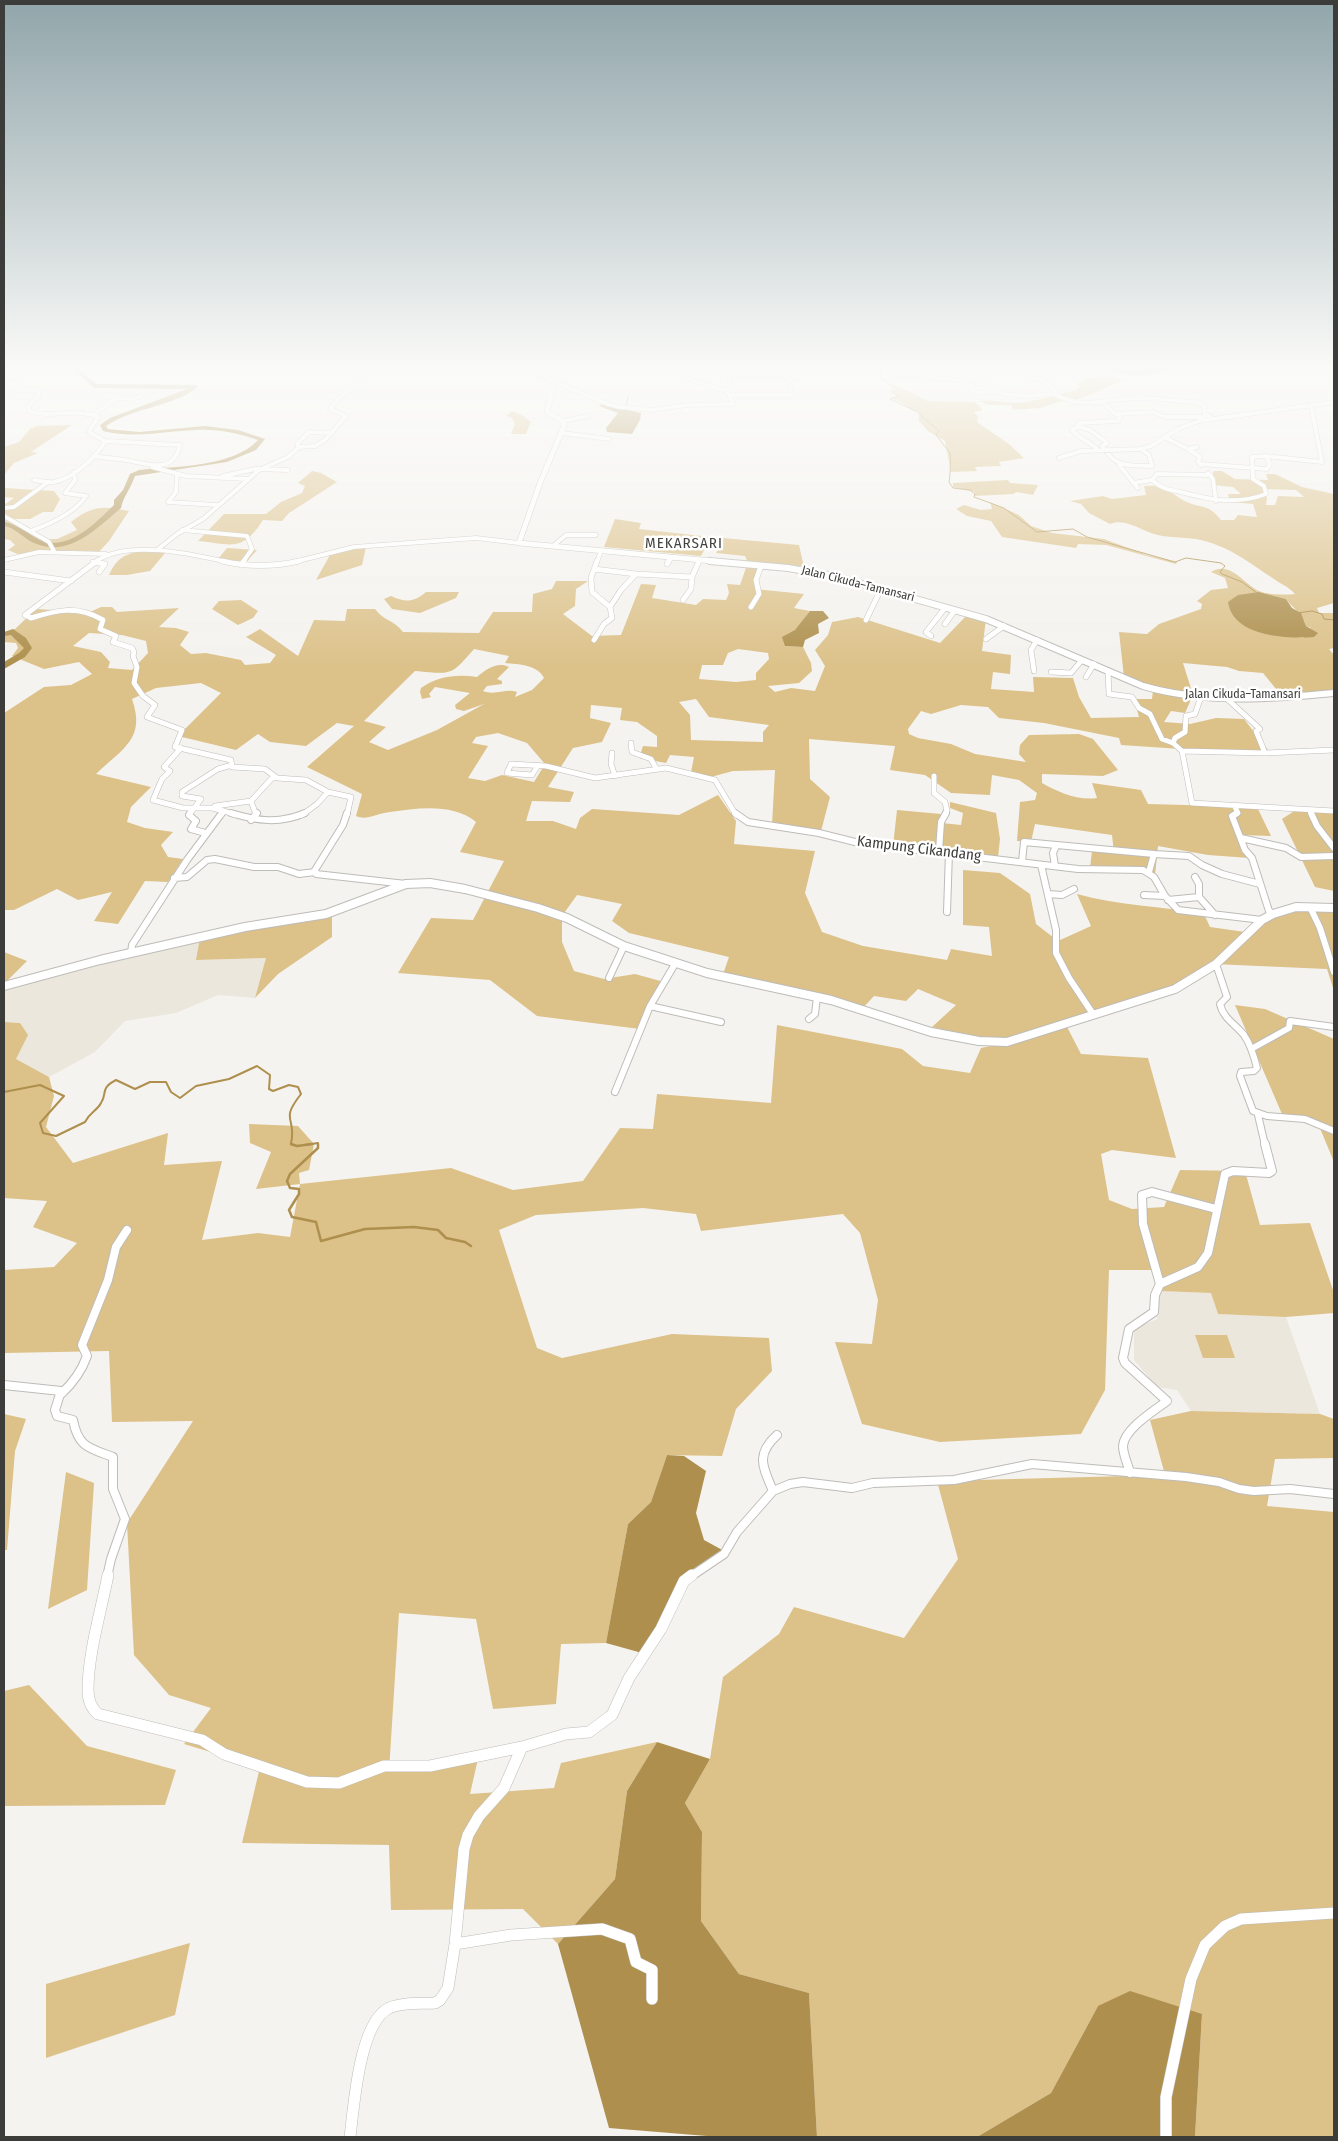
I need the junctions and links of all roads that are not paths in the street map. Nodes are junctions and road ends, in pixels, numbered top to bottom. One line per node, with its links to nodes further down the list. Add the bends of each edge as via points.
1 (79, 468): 10 (street)
2 (154, 468): 11 (street)
3 (262, 468): 9 (street); 13 (street, via 244,468); 14 (street)
4 (547, 468): 27 (street)
5 (1121, 468): 18 (street)
6 (1204, 468): 12 (street)
7 (1254, 468): 8 (street); 20 (street, via 1253,479 1264,486 1266,494 1255,499)
8 (1269, 468)
9 (288, 470)
10 (74, 472): 17 (street); 25 (street, via 75,480 65,493 86,496 85,499)
11 (177, 474): 13 (street); 21 (street, via 176,492 168,502)
12 (1211, 475): 16 (street, via 1157,474); 20 (street)
13 (218, 477): 14 (street)
14 (247, 479): 21 (street)
15 (34, 480): 17 (street)
16 (1152, 480): 18 (street); 20 (street, via 1159,488)
17 (48, 482): 22 (street, via 14,507)
18 (1133, 483): 19 (street)
19 (1138, 488)
20 (1216, 501)
21 (217, 505): 24 (street, via 203,519)
22 (4, 508)
23 (4, 516): 25 (street)
24 (182, 530): 29 (street); 38 (street, via 247,536 252,549)
25 (31, 531): 30 (street, via 49,542)
26 (596, 535): 28 (street, via 566,535)
27 (519, 543): 28 (street, Jalan Cikuda–Tamansari); 38 (street, via 476,538 426,541 354,547 286,564)
28 (552, 546): 31 (street, Jalan Cikuda–Tamansari)
29 (157, 550): 32 (street); 38 (street, via 201,554)
30 (54, 551): 32 (street); 34 (street, via 21,554)
31 (601, 551): 33 (street, Jalan Cikuda–Tamansari); 40 (street)
32 (106, 554): 36 (street)
33 (672, 557): 35 (street, Jalan Cikuda–Tamansari); 37 (street)
34 (4, 560)
35 (699, 560): 39 (street, Jalan Cikuda–Tamansari); 44 (street)
36 (93, 562): 42 (street, via 105,564); 45 (street)
37 (667, 564)
38 (241, 565)
39 (761, 566): 46 (street, Jalan Cikuda–Tamansari, via 804,570); 49 (street, via 756,580 759,594)
40 (594, 570): 43 (street); 48 (street, via 592,592)
41 (4, 572): 45 (street)
42 (99, 572)
43 (636, 574): 44 (street); 48 (street)
44 (692, 577): 47 (street, via 691,588)
45 (71, 581): 70 (street, via 25,615 31,618 66,610 102,620 100,629 116,636 113,642 132,648 134,652 137,667 134,683 155,705 148,717 180,728 182,734 175,747)
46 (881, 589): 50 (street, Jalan Cikuda–Tamansari); 52 (street)
47 (683, 600)
48 (610, 607): 57 (street, via 612,618)
49 (751, 608)
50 (945, 608): 51 (street, Jalan Cikuda–Tamansari); 55 (street, via 926,632)
51 (955, 610): 53 (street); 54 (street, Jalan Cikuda–Tamansari)
52 (866, 620)
53 (945, 624)
54 (1004, 626): 56 (street); 58 (street, Jalan Cikuda–Tamansari)
55 (931, 636)
56 (986, 639)
57 (594, 640)
58 (1037, 640): 59 (street, Jalan Cikuda–Tamansari); 61 (street, via 1032,644 1030,654)
59 (1082, 660): 60 (street, Jalan Cikuda–Tamansari); 63 (street, via 1071,673)
60 (1094, 664): 62 (street, Jalan Cikuda–Tamansari); 64 (street)
61 (1034, 671)
62 (1108, 671): 66 (street, Jalan Cikuda–Tamansari, via 1162,693); 69 (street, via 1109,694 1132,697 1139,708 1150,714 1162,739)
63 (1051, 672)
64 (1086, 677)
65 (1334, 693): 67 (street, Jalan Cikuda–Tamansari)
66 (1201, 697): 67 (street, Jalan Cikuda–Tamansari); 69 (street, via 1195,714 1186,716 1185,732)
67 (1225, 697): 73 (street, via 1260,729 1256,735)
68 (631, 743): 77 (street, via 632,752 651,759)
69 (1173, 743): 72 (street)
70 (181, 748): 75 (street, via 231,760); 85 (street, via 164,767 170,771 162,779 153,800 168,806)
71 (1334, 750): 73 (street)
72 (1182, 751): 73 (street); 84 (street, via 1192,804)
73 (1265, 752)
74 (612, 753): 79 (street)
75 (232, 766): 78 (street, via 265,768); 85 (street, via 218,769 182,792 182,796 201,800)
76 (537, 767): 76 (street, Kampung Cikandang, via 532,775 507,772 511,764); 79 (street, Kampung Cikandang, via 546,766 595,778)
77 (656, 768): 79 (street, Kampung Cikandang); 94 (street, Kampung Cikandang, via 694,773 715,780 737,816 748,822 859,843)
78 (274, 776): 81 (street, via 306,780); 82 (street)
79 (615, 776)
80 (934, 776): 94 (street, via 934,793 945,802 947,811 941,822)
81 (328, 792): 89 (street, via 298,818); 101 (street, via 352,796 352,800 343,825)
82 (251, 801): 83 (street); 89 (street, via 257,814)
83 (215, 806): 85 (street); 88 (street)
84 (1235, 807): 86 (street); 91 (street, via 1238,813 1232,816)
85 (195, 809): 90 (street, via 189,815 196,820 191,829)
86 (1310, 810): 87 (street); 93 (street, via 1316,826)
87 (1334, 811)
88 (224, 812): 89 (street); 90 (street)
89 (251, 820)
90 (205, 833): 104 (street)
91 (1241, 838): 97 (street, via 1286,848 1301,856); 106 (street, via 1252,858)
92 (1056, 846): 96 (street); 98 (street, via 1024,842); 100 (street, via 1053,853)
93 (1334, 848)
94 (939, 851): 95 (street, Kampung Cikandang)
95 (949, 852): 98 (street, Kampung Cikandang); 114 (street)
96 (1154, 854): 102 (street); 106 (street, via 1189,856 1196,863 1240,881)
97 (1334, 856)
98 (1022, 862): 99 (street, Kampung Cikandang)
99 (1041, 865): 100 (street, Kampung Cikandang); 108 (street)
100 (1055, 866): 102 (street, Kampung Cikandang)
101 (315, 872): 104 (street, via 299,874 278,867 254,867 215,859 207,860 187,877); 105 (street, via 322,876)
102 (1149, 872): 111 (street)
103 (1195, 877): 110 (street, via 1199,884)
104 (174, 878): 119 (street, via 132,946)
105 (406, 884): 118 (street, via 447,886 538,908 567,918); 119 (street, via 332,912 244,927)
106 (1260, 884): 115 (street)
107 (1074, 889): 108 (street, via 1062,895)
108 (1048, 894): 128 (street, via 1056,930 1056,953)
109 (1144, 895): 111 (street)
110 (1199, 897): 111 (street); 116 (street)
111 (1166, 898): 116 (street, via 1178,910)
112 (1310, 907): 113 (street); 115 (street, via 1296,907); 120 (street)
113 (1334, 908)
114 (946, 912)
115 (1272, 914): 117 (street)
116 (1215, 915): 117 (street)
117 (1262, 920): 122 (street)
118 (624, 946): 121 (street); 124 (street)
119 (131, 953): 125 (street)
120 (1333, 962): 123 (street)
121 (675, 964): 126 (street); 127 (street)
122 (1216, 964): 128 (street, via 1175,989); 132 (street, via 1228,997 1220,1008)
123 (1334, 972)
124 (609, 978)
125 (4, 986)
126 (817, 997): 128 (street, via 913,1027 993,1042 1007,1042); 129 (street, via 815,1014)
127 (650, 1006): 130 (street); 133 (street)
128 (1093, 1014)
129 (809, 1019)
130 (721, 1022)
131 (1334, 1027): 132 (street, via 1290,1021 1289,1028)
132 (1252, 1048): 134 (street, via 1257,1068 1241,1072 1239,1076 1249,1096 1248,1106)
133 (615, 1092)
134 (1258, 1116): 135 (street, via 1299,1117); 136 (street, via 1272,1171 1225,1174)
135 (1334, 1131)
136 (1216, 1209): 138 (street, via 1208,1252 1198,1267); 138 (street, via 1152,1192 1142,1195 1143,1224)
137 (127, 1230): 140 (street, via 116,1247 108,1280 82,1345 87,1356 84,1366 77,1371 70,1388)
138 (1160, 1284): 142 (street, via 1155,1295 1154,1312 1129,1329 1123,1358 1124,1363 1167,1401 1147,1415 1124,1439)
139 (4, 1385): 140 (street, via 57,1389)
140 (60, 1394): 145 (street, via 55,1410 57,1416 72,1420 76,1435 85,1446 113,1457 112,1486 125,1513 111,1559 94,1645 88,1691 92,1708 98,1714 202,1740 224,1754 307,1782 339,1783 384,1766 430,1766)
141 (777, 1435): 143 (street, via 762,1452 762,1465)
142 (1130, 1473): 143 (street, via 1032,1464 954,1480 873,1483 852,1488 803,1482); 144 (street, via 1219,1482 1254,1492 1290,1489)
143 (773, 1491): 145 (street, via 737,1532 724,1554 684,1581 661,1629 629,1678 612,1715 589,1732 566,1734)
144 (1334, 1494)
145 (522, 1747): 147 (street, via 504,1788 479,1816 468,1835)
146 (1334, 1913): 150 (street, via 1241,1919 1226,1926 1205,1945 1191,1979 1166,2096)
147 (455, 1944): 148 (street, via 511,1934 602,1929 630,1939 636,1962 652,1970); 149 (street, via 448,1988 440,2000 390,2008 382,2012 372,2027 360,2064)
148 (652, 1999)
149 (350, 2137)
150 (1166, 2137)

